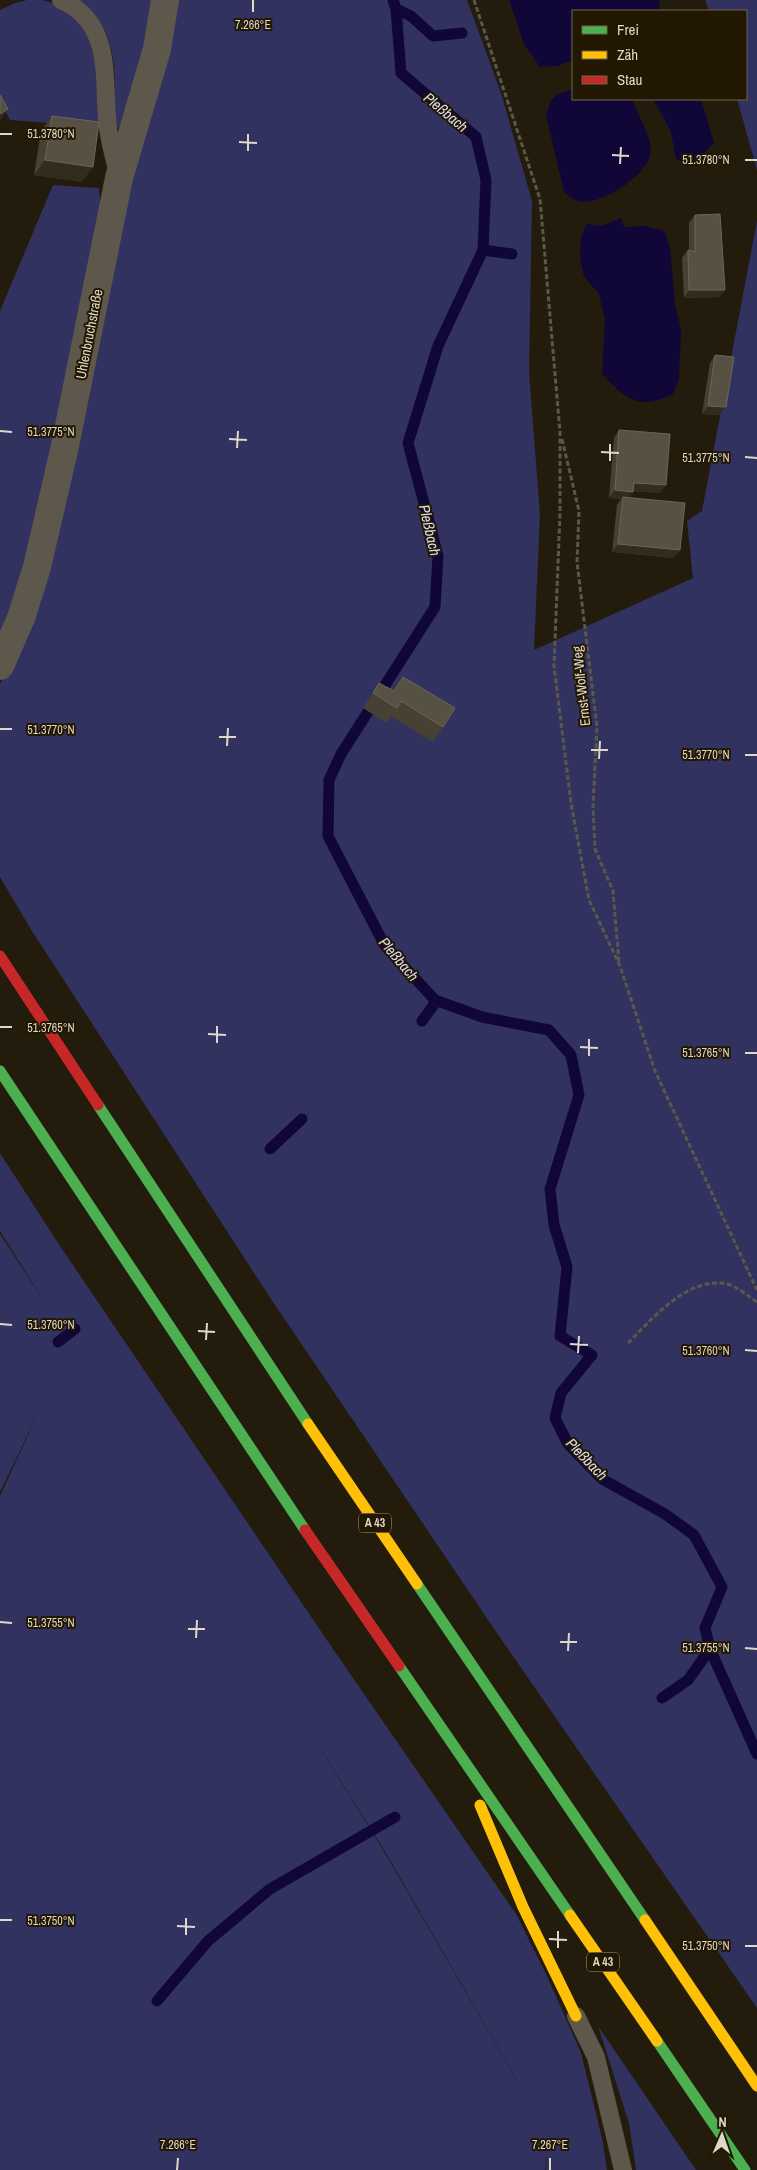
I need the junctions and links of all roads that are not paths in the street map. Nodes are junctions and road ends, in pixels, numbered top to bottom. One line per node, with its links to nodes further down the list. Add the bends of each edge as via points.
1 (61, 0): 3 (lane, via 74,6 94,28 106,67 108,128)
2 (165, 0): 3 (street, Uhlenbruchstraße, via 157,49)
3 (119, 178): 4 (street, Uhlenbruchstraße, via 87,344 37,567 21,618)
4 (0, 666)
5 (0, 956): 9 (highway, A 43, via 302,1414)
6 (0, 1071): 7 (highway, A 43, via 227,1415)
7 (459, 1755): 8 (highway, via 523,1907); 11 (highway, A 43)
8 (576, 2016): 10 (lane, via 596,2057)
9 (757, 2086)
10 (623, 2170)
11 (745, 2170)

